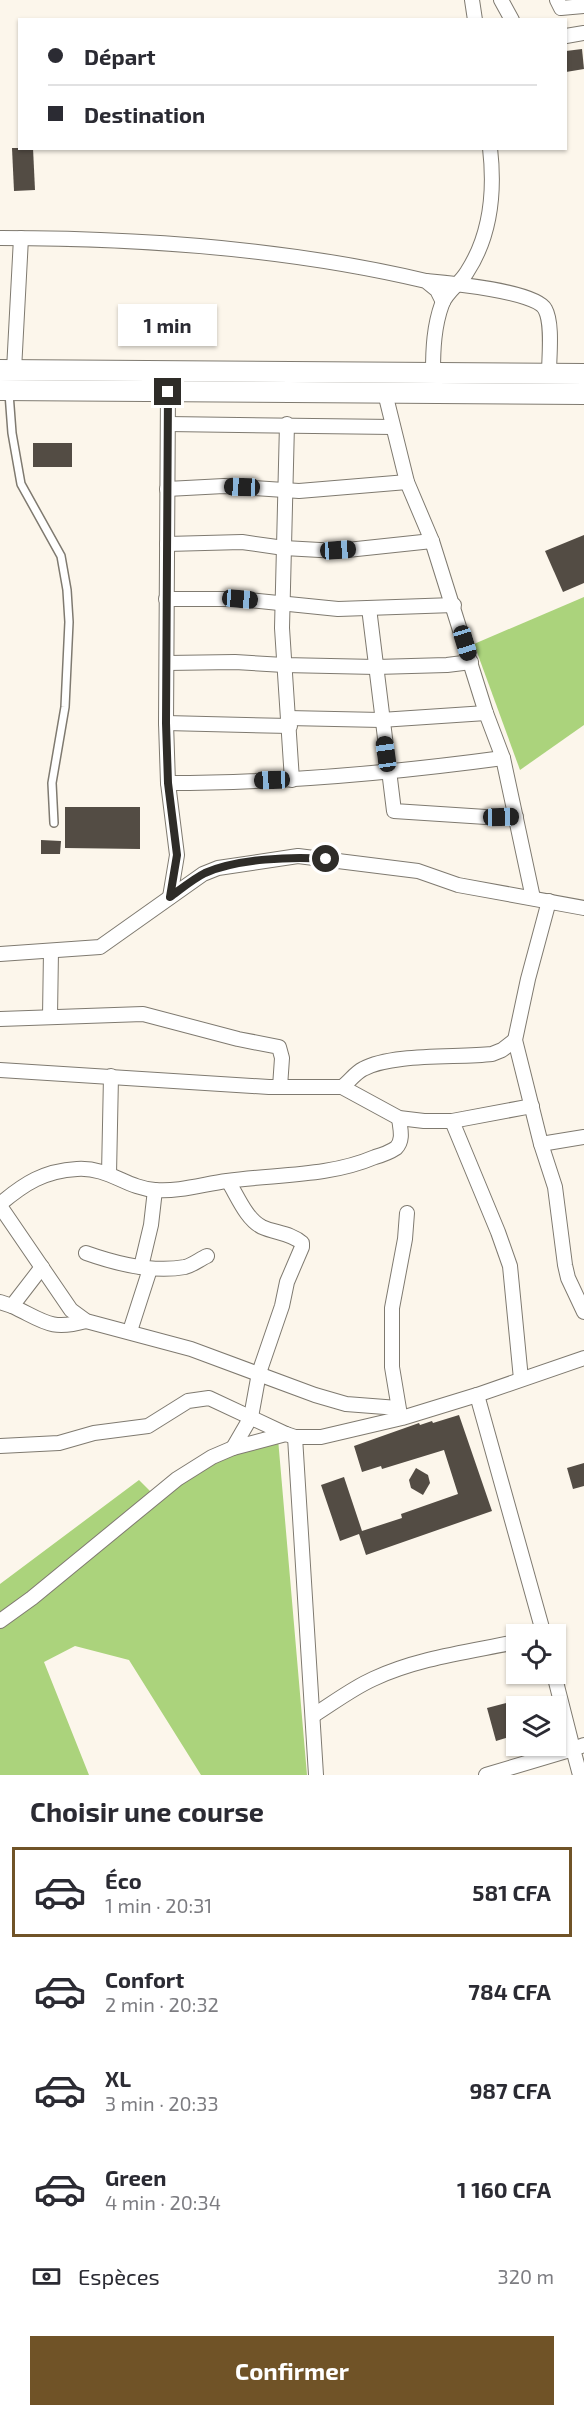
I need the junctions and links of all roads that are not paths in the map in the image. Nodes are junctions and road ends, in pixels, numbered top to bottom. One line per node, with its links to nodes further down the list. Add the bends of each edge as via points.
1 (472, 0): 5 (street)
2 (501, 0): 6 (street)
3 (557, 0): 4 (street, via 561,8)
4 (584, 6)
5 (475, 18)
6 (511, 18)
7 (584, 33): 8 (street)
8 (567, 36)
9 (490, 150): 13 (street, via 492,196 486,229 468,271)
10 (0, 238): 11 (street)
11 (21, 238): 12 (street, via 158,243 287,255); 15 (street)
12 (426, 281): 13 (street); 14 (street, via 437,290)
13 (456, 284): 14 (street); 17 (street, via 518,294 544,306 549,320)
14 (442, 302): 16 (street, via 433,346)
15 (7, 370): 16 (street)
16 (433, 372): 17 (street)
17 (549, 373): 18 (street)
18 (584, 374)
19 (4, 390): 20 (street); 49 (lane, via 21,484 61,556 67,590 65,707 52,783)
20 (168, 392): 21 (street); 23 (street)
21 (386, 393): 22 (street); 25 (street)
22 (584, 394)
23 (168, 424): 24 (street); 27 (street)
24 (287, 424): 25 (street); 28 (street)
25 (393, 427): 26 (street)
26 (407, 482): 28 (street); 29 (street)
27 (166, 489): 28 (street, via 224,486); 30 (street)
28 (285, 491): 31 (street)
29 (432, 541): 31 (street, via 338,550); 34 (street)
30 (166, 544): 31 (street, via 242,542); 32 (street)
31 (284, 548): 33 (street)
32 (166, 599): 33 (street); 37 (street)
33 (282, 603): 35 (street); 38 (street)
34 (454, 605): 35 (street); 36 (street)
35 (369, 608): 39 (street)
36 (471, 662): 39 (street); 40 (street)
37 (167, 663): 38 (street); 43 (street)
38 (284, 665): 39 (street); 42 (street)
39 (376, 667): 41 (street)
40 (486, 713): 41 (street); 44 (street)
41 (381, 720): 42 (street); 45 (street)
42 (289, 722): 43 (street); 46 (street)
43 (166, 723): 47 (street)
44 (503, 758): 45 (street); 48 (street)
45 (388, 771): 46 (street); 48 (street, via 396,812)
46 (292, 780): 47 (street)
47 (168, 783): 50 (street, via 177,855)
48 (516, 817): 51 (street)
49 (54, 823)
50 (170, 897): 51 (street, via 218,868 297,856 418,871 458,885); 54 (street, via 100,946)
51 (533, 898): 52 (street)
52 (549, 901): 53 (street); 58 (street)
53 (584, 908)
54 (51, 951): 55 (street); 56 (street)
55 (0, 954)
56 (50, 1016): 57 (street); 61 (street, via 143,1014 237,1040 279,1047)
57 (0, 1019)
58 (515, 1040): 62 (street, via 492,1054 412,1058 378,1064 361,1070); 63 (street)
59 (0, 1070): 60 (street)
60 (111, 1076): 61 (street); 68 (street)
61 (280, 1087): 62 (street)
62 (342, 1087): 64 (street)
63 (532, 1106): 65 (street); 67 (street)
64 (399, 1118): 65 (street); 69 (street, via 401,1136 396,1148 358,1164 332,1171)
65 (452, 1121): 83 (street, via 510,1266)
66 (584, 1137): 67 (street)
67 (541, 1144): 78 (street, via 555,1187 568,1278)
68 (109, 1174): 70 (street); 71 (street, via 94,1169 41,1176)
69 (228, 1181): 70 (street); 82 (street, via 259,1225 302,1243)
70 (155, 1190): 76 (street)
71 (0, 1204): 75 (street)
72 (407, 1213): 85 (street, via 392,1308 392,1367)
73 (86, 1253): 76 (street)
74 (207, 1256): 76 (street, via 188,1267)
75 (42, 1267): 77 (street); 79 (street, via 71,1310)
76 (146, 1268): 80 (street)
77 (6, 1304): 79 (street, via 55,1326)
78 (584, 1312)
79 (86, 1321): 80 (street)
80 (130, 1331): 82 (street)
81 (584, 1358): 83 (street)
82 (259, 1372): 85 (street, via 315,1395); 86 (street)
83 (521, 1379): 84 (street)
84 (477, 1395): 85 (street); 91 (street)
85 (400, 1413): 87 (street, via 321,1437)
86 (251, 1417): 87 (street); 88 (street, via 209,1398 198,1398 148,1426 94,1433 59,1443); 89 (street)
87 (291, 1436): 89 (street); 94 (street)
88 (0, 1446)
89 (233, 1448): 90 (street, via 177,1479)
90 (0, 1621)
91 (541, 1624)
92 (506, 1644): 94 (street, via 432,1659 372,1679)
93 (557, 1684): 95 (street)
94 (314, 1715): 96 (street)
95 (578, 1747): 97 (street); 98 (street)
96 (316, 1775)
97 (486, 1775)
98 (580, 1775)

